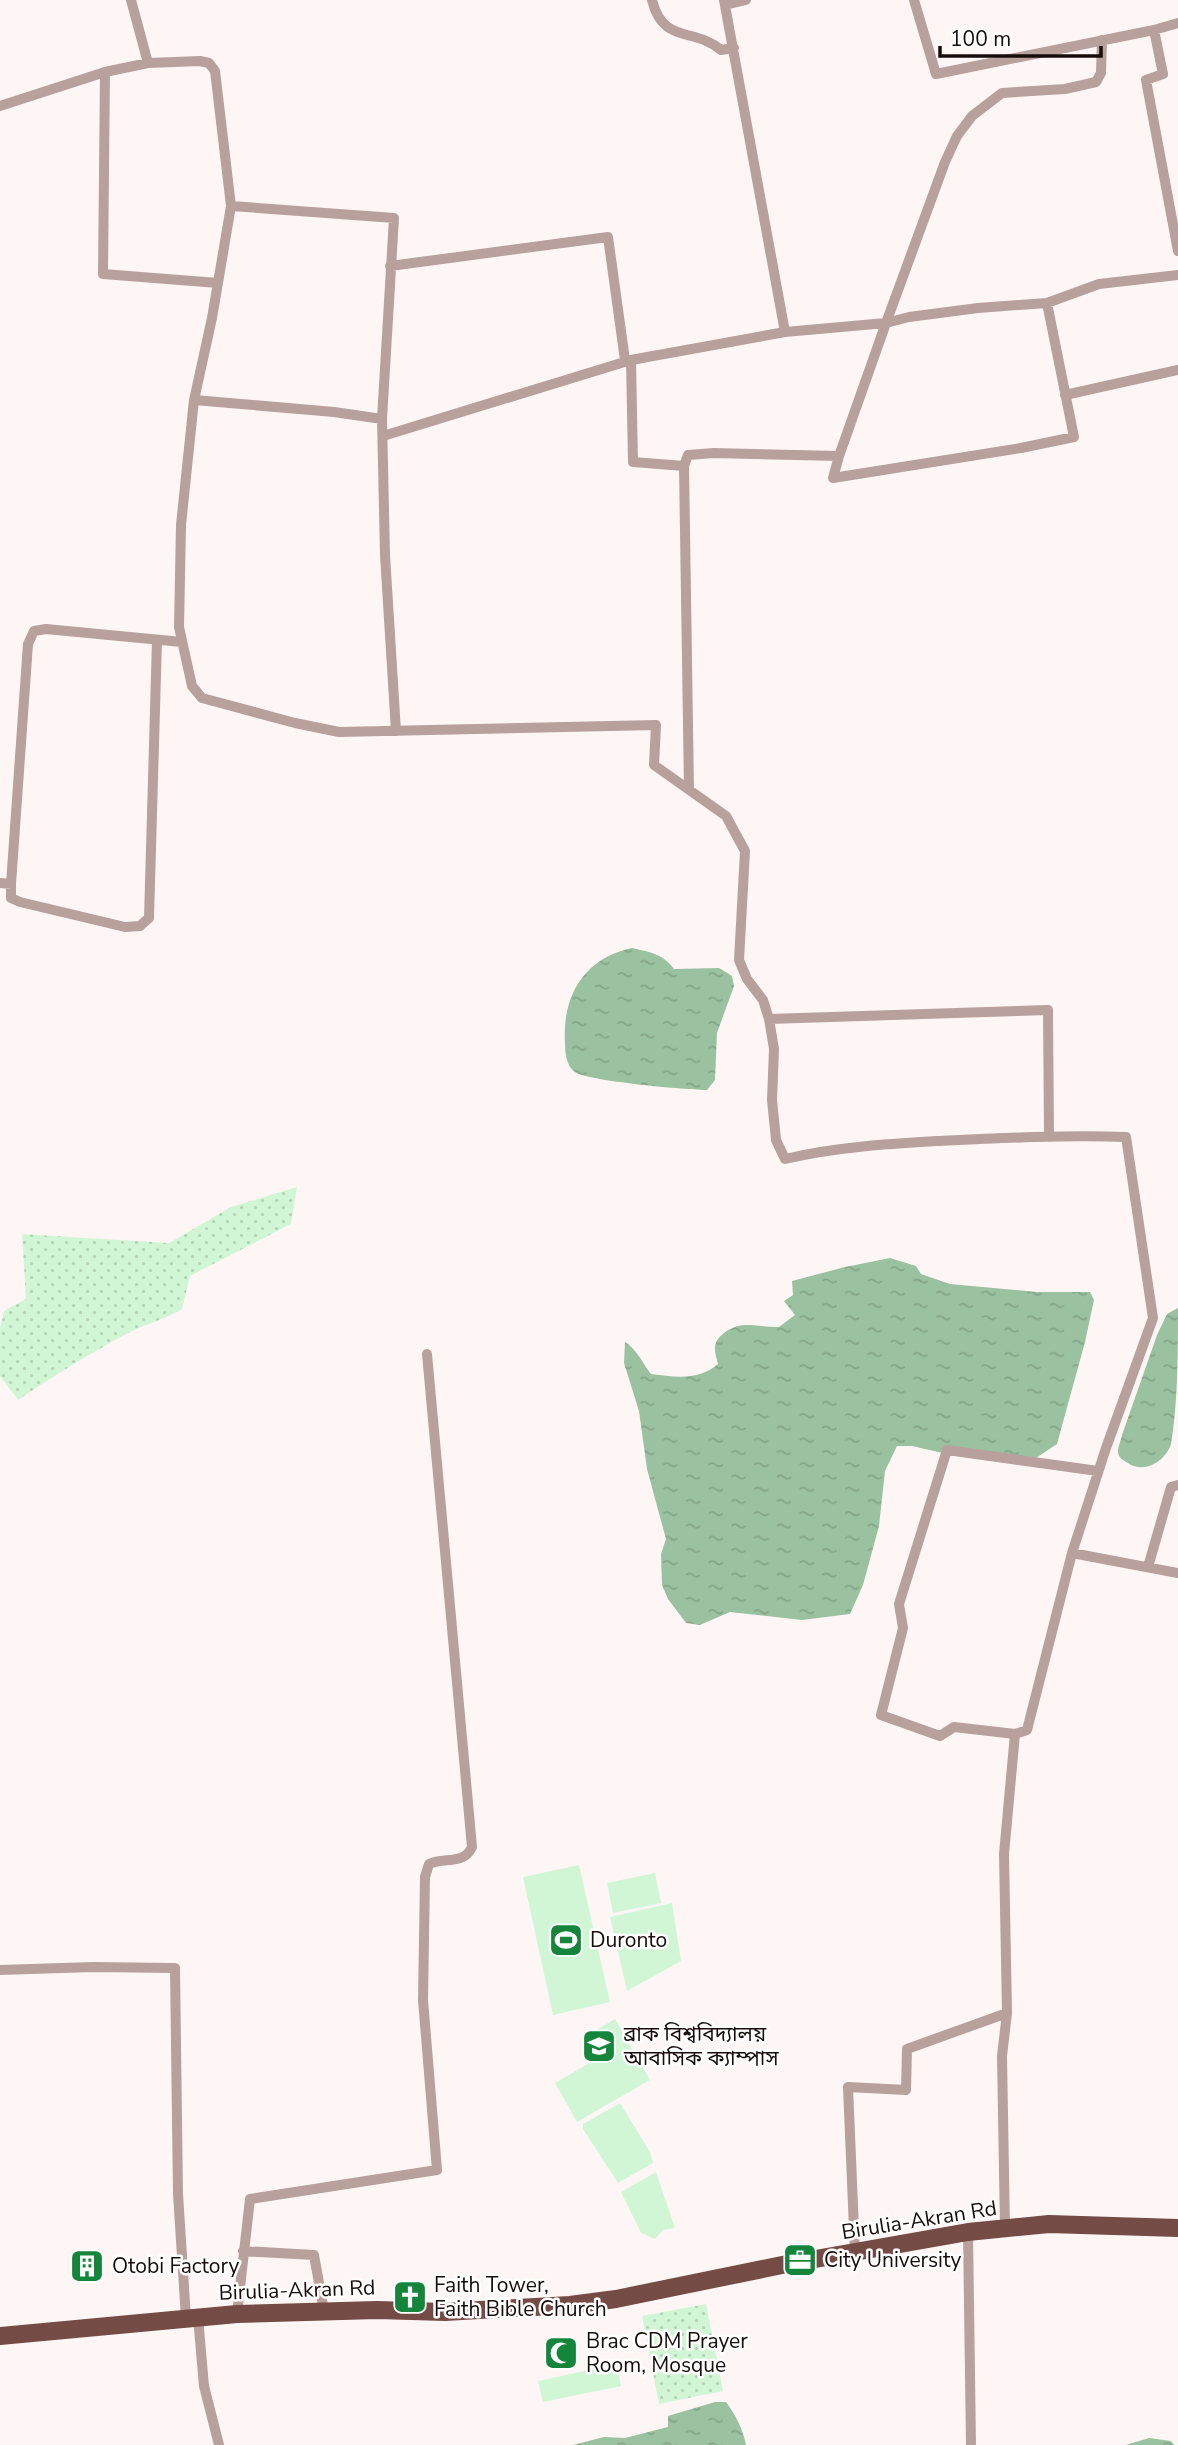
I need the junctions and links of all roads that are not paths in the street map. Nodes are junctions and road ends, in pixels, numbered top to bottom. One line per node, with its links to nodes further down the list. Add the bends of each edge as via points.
1 (131, 0): 10 (street)
2 (652, 0): 9 (street, via 664,26 721,50)
3 (746, 0): 5 (street)
4 (914, 0): 8 (street, via 936,74)
5 (724, 3): 9 (street)
6 (1178, 23): 7 (street)
7 (1154, 30): 8 (street); 14 (street, via 1163,74 1146,80)
8 (1102, 40): 21 (street, via 1097,82 1002,93 972,116 945,162)
9 (734, 48): 22 (street)
10 (148, 63): 11 (street); 15 (street, via 201,61 215,71)
11 (105, 72): 12 (street); 19 (street, via 103,274)
12 (0, 106)
13 (1178, 180): 14 (street)
14 (1165, 182): 16 (street)
15 (231, 206): 17 (street, via 394,219); 19 (street)
16 (1178, 251)
17 (390, 266): 23 (street, via 608,237); 27 (street)
18 (1178, 275): 20 (street, via 1099,284)
19 (218, 283): 26 (street)
20 (1047, 303): 21 (street, via 978,308); 25 (street)
21 (886, 323): 22 (street); 29 (street)
22 (785, 332): 23 (street)
23 (628, 360): 28 (street); 30 (street, via 633,462)
24 (1178, 370): 25 (street)
25 (1065, 395): 29 (street, via 1074,437 833,478)
26 (194, 400): 27 (street); 32 (street, via 181,525 179,627)
27 (382, 419): 28 (street)
28 (383, 436): 33 (street)
29 (839, 456): 30 (street, via 714,453 688,455)
30 (684, 466): 34 (street)
31 (157, 640): 32 (street); 35 (street, via 46,629 34,632 28,643); 35 (street, via 149,918 140,926 125,927 20,902 11,898)
32 (183, 642): 33 (street, via 192,686 202,698 339,732)
33 (396, 731): 34 (street, via 656,724 654,765)
34 (690, 790): 36 (street, via 726,816 745,851 739,960)
35 (6, 884)
36 (769, 1018): 37 (street, via 1048,1010); 37 (street, via 776,1140 785,1159 893,1144)
37 (1049, 1135): 39 (street, via 1126,1137 1150,1289 1153,1318)
38 (427, 1354): 50 (street, via 472,1847 460,1859 429,1864 425,1877 423,2000 437,2170 250,2199)
39 (1098, 1471): 41 (street); 44 (street, via 947,1450 899,1604 903,1628 881,1715 940,1736 954,1727)
40 (1178, 1485): 42 (street, via 1171,1487)
41 (1072, 1553): 42 (street); 44 (street, via 1027,1730)
42 (1148, 1567): 43 (street)
43 (1178, 1573)
44 (1015, 1734): 46 (street, via 1004,1854)
45 (0, 1970): 54 (street, via 175,1968 178,2193)
46 (1007, 2013): 48 (street, via 1002,2056); 51 (street, via 907,2049 906,2090 848,2087)
47 (1178, 2228): 48 (highway, Birulia-Akran Rd, via 1049,2224)
48 (1005, 2229): 49 (highway, Birulia-Akran Rd)
49 (968, 2232): 51 (highway, Birulia-Akran Rd); 57 (street)
50 (243, 2252): 52 (street, via 314,2255); 53 (street)
51 (855, 2253): 52 (highway, Birulia-Akran Rd, via 570,2305 445,2312)
52 (324, 2311): 53 (highway, Birulia-Akran Rd)
53 (237, 2314): 54 (highway, Birulia-Akran Rd)
54 (192, 2317): 55 (highway, Birulia-Akran Rd); 56 (street)
55 (0, 2336)
56 (219, 2445)
57 (971, 2445)

